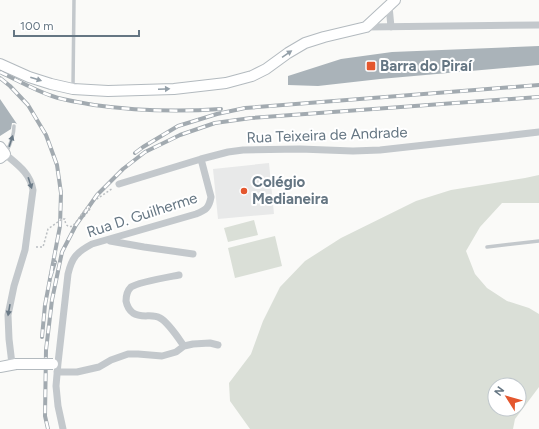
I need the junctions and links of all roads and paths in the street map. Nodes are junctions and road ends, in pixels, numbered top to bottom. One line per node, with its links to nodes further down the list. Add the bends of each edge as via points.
1 (74, 0): 7 (lane)
2 (392, 3): 4 (street); 5 (street)
3 (539, 25): 5 (street)
4 (366, 27): 5 (street); 7 (street, one-way to 4, via 166,89 226,83 266,69 305,43)
5 (391, 27)
6 (0, 64): 7 (street, one-way to 7, via 29,77)
7 (73, 89)
8 (14, 126): 10 (lane, one-way to 8, via 12,139)
9 (539, 132): 11 (street, Rua Teixeira de Andrade, via 380,150 243,150)
10 (2, 153): 21 (street, one-way to 21, via 22,168 32,182 33,190 25,250 8,315)
11 (201, 159): 12 (street, Rua Teixeira de Andrade); 13 (street, Rua D. Guilherme, via 211,197 206,210)
12 (119, 184): 15 (path, bridge, via 94,201 82,217 83,218 90,209 87,207 73,226 68,227 62,218 48,229 43,247)
13 (108, 240): 17 (street); 22 (street, Rua D. Guilherme, via 81,250 70,263)
14 (539, 241): 16 (lane)
15 (36, 247)
16 (487, 247)
17 (192, 254)
18 (179, 275): 20 (street, via 135,285 128,290 126,299 127,306 135,314 156,316 163,320)
19 (218, 345): 20 (street, via 199,343)
20 (184, 346): 22 (street, via 176,352 162,356 128,354 99,367 77,372)
21 (14, 364): 22 (street, bridge); 23 (street)
22 (56, 366): 24 (street, Rua D. Guilherme, via 56,393)
23 (0, 367)
24 (63, 429)

